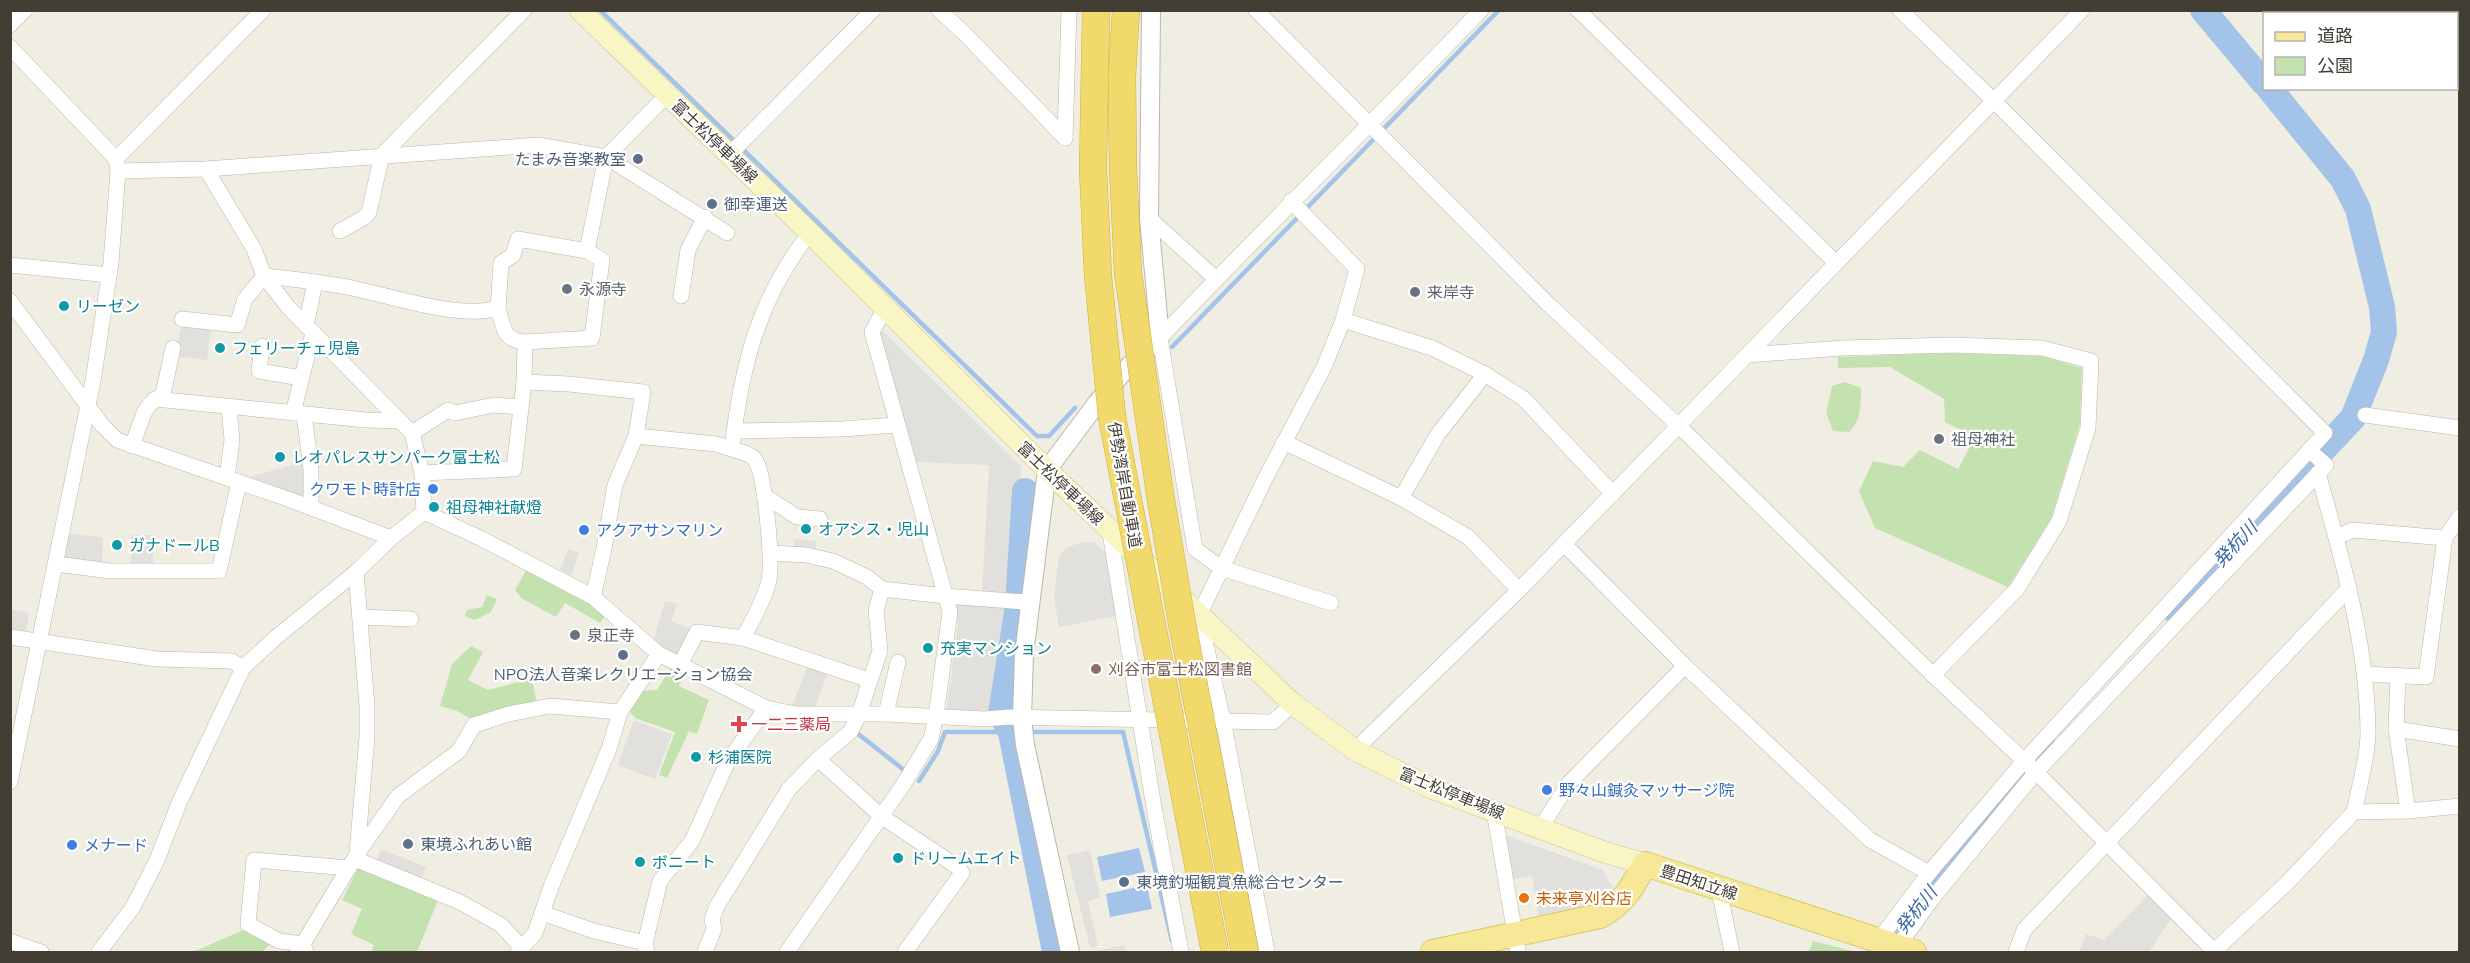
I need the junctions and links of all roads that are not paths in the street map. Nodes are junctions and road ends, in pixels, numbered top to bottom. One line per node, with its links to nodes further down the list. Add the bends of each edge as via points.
1 (25, 10): 16 (street)
2 (263, 10): 24 (street)
3 (524, 10): 22 (street)
4 (580, 10): 18 (main road, 富士松停車場線)
5 (873, 10): 21 (street)
6 (939, 10): 7 (street, via 1065,138)
7 (1070, 10)
8 (1096, 10): 154 (highway, 伊勢湾岸自動車道, bridge, via 1093,181 1112,417)
9 (1126, 10): 155 (highway, 伊勢湾岸自動車道, bridge, via 1122,77 1128,273 1178,599)
10 (1150, 10): 28 (street)
11 (1256, 10): 20 (street)
12 (1481, 10): 20 (street)
13 (1578, 10): 33 (street)
14 (1900, 10): 19 (street)
15 (2082, 10): 19 (street)
16 (10, 25)
17 (10, 47): 24 (street)
18 (667, 95): 21 (main road, 富士松停車場線); 23 (street)
19 (1994, 101): 33 (street); 70 (street, via 2325,433)
20 (1373, 125): 26 (street); 62 (street, via 1548,304)
21 (735, 150): 31 (main road, 富士松停車場線)
22 (382, 155): 23 (street, via 538,144); 25 (street); 29 (street, via 369,212)
23 (606, 158): 27 (street); 32 (street)
24 (117, 165): 25 (street); 35 (street)
25 (206, 169): 36 (street, via 254,249)
26 (1293, 204): 37 (street); 44 (street, via 1357,269)
27 (705, 218): 30 (street); 39 (street, via 688,250)
28 (1149, 218): 37 (street); 46 (street)
29 (340, 231)
30 (727, 233)
31 (810, 233): 42 (main road, 富士松停車場線); 64 (street, via 767,299 747,355)
32 (587, 251): 41 (street, via 518,239 513,255 501,263); 47 (street, via 602,260 592,338)
33 (1835, 262): 50 (street)
34 (10, 264): 35 (street)
35 (109, 275): 55 (street)
36 (264, 276): 38 (street); 43 (street, via 245,299 237,325); 45 (street)
37 (1216, 279): 46 (street)
38 (315, 282): 41 (street, via 450,308 485,312); 45 (street)
39 (681, 296)
40 (10, 302): 55 (street)
41 (498, 308): 47 (street, via 507,335 513,341)
42 (885, 308): 61 (street, via 872,332); 72 (main road, 富士松停車場線)
43 (182, 319)
44 (1343, 320): 51 (street, via 1432,348); 67 (street, via 1324,367)
45 (309, 330): 52 (street); 60 (street)
46 (1160, 338): 72 (street, via 1125,370); 89 (street, via 1195,549)
47 (525, 342): 53 (street)
48 (262, 346): 52 (street, via 259,371)
49 (173, 348): 54 (street, via 163,394)
50 (1747, 355): 62 (street); 110 (street, via 1952,345 2042,348 2091,361 2088,428 2059,521 2017,589)
51 (1485, 374): 75 (street, via 1524,399); 77 (street, via 1438,434)
52 (301, 378): 58 (street)
53 (524, 382): 57 (street); 66 (street, via 643,392)
54 (155, 399): 56 (street); 68 (street, via 144,413)
55 (88, 406): 68 (street, via 117,440); 88 (street)
56 (230, 407): 58 (street); 74 (street)
57 (520, 407): 65 (street, via 494,405 455,414 448,410); 73 (street, via 514,469)
58 (298, 413): 60 (street); 78 (street, via 311,469)
59 (2365, 415): 63 (street)
60 (400, 421): 65 (street)
61 (896, 425): 64 (street); 94 (street)
62 (1679, 426): 75 (street); 110 (street)
63 (2460, 428)
64 (734, 431): 69 (street)
65 (412, 433): 73 (street)
66 (636, 436): 69 (street); 95 (street, via 615,485)
67 (1284, 442): 77 (street); 89 (street)
68 (132, 446): 74 (street)
69 (732, 449): 76 (street, via 750,455 756,462)
70 (2309, 450): 71 (street); 126 (street)
71 (2322, 469): 83 (street); 127 (street)
72 (1047, 470): 82 (main road, 富士松停車場線); 96 (street)
73 (422, 474): 79 (street)
74 (233, 480): 78 (street); 88 (street, via 219,571 110,571)
75 (1613, 494): 86 (street)
76 (765, 496): 81 (street, via 797,517); 87 (street)
77 (1401, 498): 93 (street, via 1468,537)
78 (310, 508): 84 (street)
79 (424, 512): 84 (street); 95 (street)
80 (2460, 516): 85 (street)
81 (820, 519)
82 (1110, 532): 98 (main road, 富士松停車場線); 120 (street)
83 (2336, 537): 85 (street, via 2353,531); 91 (street)
84 (391, 538): 90 (street)
85 (2445, 538): 111 (street, via 2426,677)
86 (1564, 544): 93 (street); 107 (street)
87 (771, 553): 92 (street, via 833,561); 102 (street, via 768,584)
88 (57, 564): 103 (street)
89 (1221, 568): 97 (street); 98 (street)
90 (356, 572): 99 (street); 108 (street)
91 (2349, 588): 109 (street); 135 (street)
92 (882, 589): 94 (street); 112 (street, via 876,610 880,651)
93 (1519, 590): 124 (street)
94 (945, 596): 96 (street); 118 (street, via 950,612)
95 (593, 597): 104 (street)
96 (1027, 603): 119 (street)
97 (1331, 603)
98 (1199, 615): 113 (main road, 富士松停車場線); 121 (street)
99 (360, 617): 100 (street); 136 (street, via 367,737)
100 (411, 619)
101 (10, 637): 103 (street)
102 (743, 638): 106 (street, via 697,632); 112 (street)
103 (40, 643): 108 (street, via 157,659 232,661); 128 (street)
104 (659, 654): 106 (street); 115 (street)
105 (898, 662): 117 (street)
106 (680, 665): 114 (street)
107 (1685, 666): 134 (street, via 1569,783); 138 (street, via 1870,840)
108 (243, 668): 148 (street, via 179,803 157,860 133,907)
109 (2365, 674): 111 (street); 132 (street, via 2368,738)
110 (1933, 675): 126 (street)
111 (2398, 676): 122 (street)
112 (869, 680): 116 (street)
113 (1293, 704): 121 (street, via 1273,722); 124 (main road, 富士松停車場線)
114 (766, 708): 116 (street, via 796,714); 144 (street, via 728,761 692,841 660,881)
115 (620, 712): 136 (street, via 550,706 474,725 459,751 398,795); 140 (street, via 609,749)
116 (859, 714): 117 (street); 125 (street, via 851,731)
117 (886, 714): 118 (street)
118 (936, 716): 119 (street); 133 (street, via 931,739)
119 (1015, 718): 120 (street); 152 (street)
120 (1141, 719): 121 (street); 153 (street)
121 (1223, 720): 156 (street)
122 (2396, 729): 123 (street); 131 (street)
123 (2460, 739)
124 (1354, 750): 130 (main road, 富士松停車場線, via 1431,788)
125 (818, 759): 133 (street); 149 (street, via 789,789 717,906)
126 (2024, 761): 127 (street); 138 (street)
127 (2036, 772): 135 (street); 143 (street, via 1932,899)
128 (10, 782)
129 (2460, 806): 131 (street)
130 (1494, 811): 134 (main road, 富士松停車場線); 142 (street)
131 (2408, 811): 132 (street)
132 (2354, 812): 160 (street, via 2287,883)
133 (881, 816): 150 (street); 151 (street, via 962,873)
134 (1541, 827): 137 (main road, 富士松停車場線)
135 (2106, 842): 159 (street, via 2024,930); 160 (street)
136 (354, 860): 145 (street); 145 (street, via 254,860 248,924); 146 (street, via 460,902 501,925)
137 (1645, 864): 139 (main road, 豊田知立線); 142 (main road, 豊田知立線, via 1628,895 1617,906 1600,916)
138 (1929, 873): 143 (street)
139 (1719, 890): 143 (main road, 豊田知立線); 158 (street)
140 (542, 913): 144 (street); 146 (street, via 535,933)
141 (10, 941): 147 (street)
142 (1516, 943): 157 (main road, 豊田知立線)
143 (1888, 945)
144 (646, 948)
145 (302, 950)
146 (520, 950)
147 (41, 952)
148 (99, 952)
149 (705, 952)
150 (787, 952)
151 (905, 952)
152 (1070, 952)
153 (1181, 952)
154 (1215, 952)
155 (1245, 952)
156 (1267, 952)
157 (1433, 952)
158 (1732, 952)
159 (2016, 952)
160 (2213, 952)

